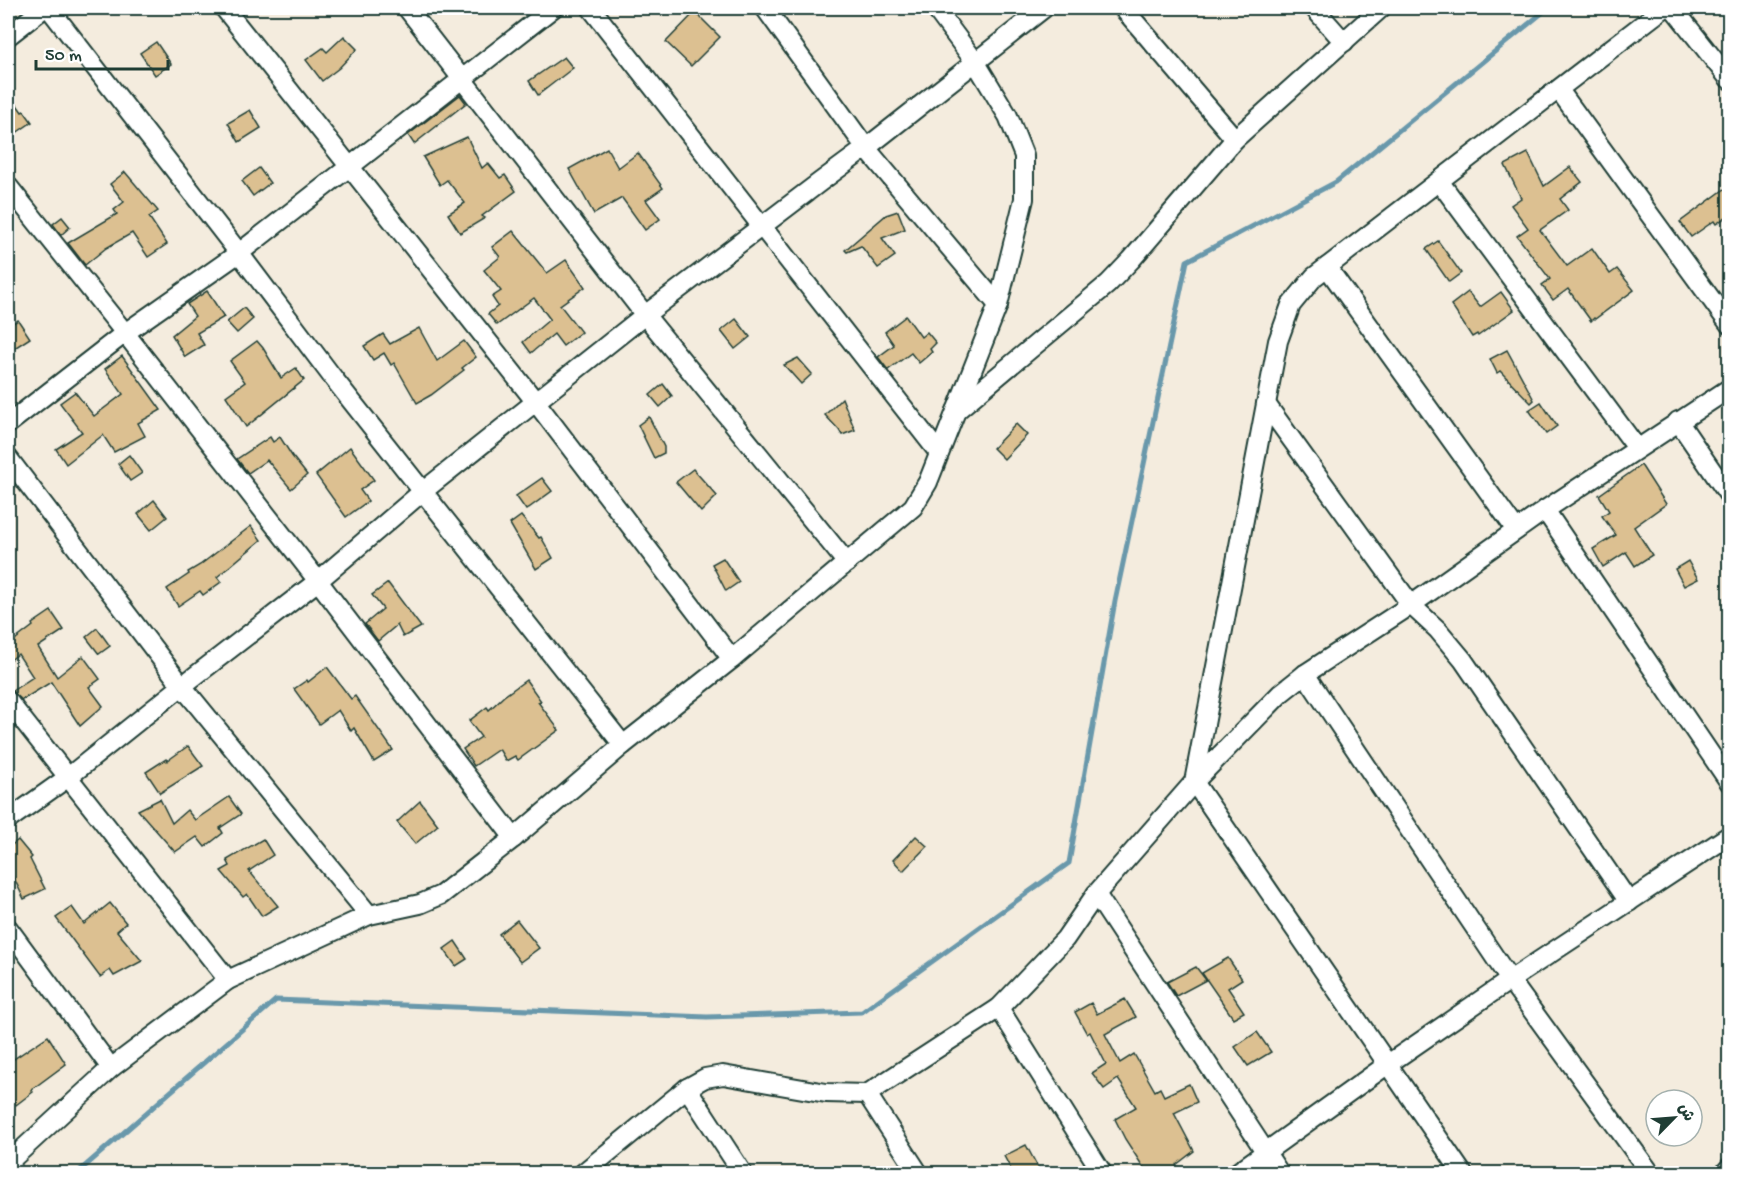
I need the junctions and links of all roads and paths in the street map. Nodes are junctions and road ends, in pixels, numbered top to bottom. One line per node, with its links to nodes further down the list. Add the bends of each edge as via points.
1 (47, 8): 14 (street); 26 (street)
2 (224, 8): 22 (street)
3 (407, 8): 17 (street)
4 (553, 8): 17 (street)
5 (591, 8): 25 (street)
6 (765, 8): 21 (street)
7 (935, 8): 16 (street)
8 (1044, 8): 16 (street)
9 (1123, 8): 20 (street)
10 (1314, 8): 15 (street)
11 (1382, 8): 15 (street)
12 (1664, 8): 19 (street)
13 (1673, 8): 18 (street)
14 (8, 36)
15 (1344, 42): 20 (street)
16 (976, 63): 21 (street); 28 (street, via 1008,116 1024,156 1024,199)
17 (463, 79): 22 (street); 29 (street)
18 (1730, 80)
19 (1558, 90): 23 (street); 30 (street)
20 (1235, 140): 35 (street, via 1108,284)
21 (866, 148): 25 (street); 28 (street)
22 (350, 168): 26 (street); 33 (street)
23 (1439, 181): 27 (street); 38 (street)
24 (8, 186): 31 (street)
25 (762, 226): 29 (street); 39 (street)
26 (239, 253): 31 (street); 41 (street)
27 (1327, 267): 34 (street, via 1291,305 1278,341); 44 (street)
28 (998, 305): 35 (street)
29 (645, 315): 33 (street); 45 (street)
30 (1730, 325)
31 (125, 333): 37 (street); 46 (street)
32 (1730, 388): 36 (street)
33 (535, 401): 41 (street); 48 (street)
34 (1266, 404): 47 (street); 54 (street)
35 (955, 413): 39 (street)
36 (1678, 421): 38 (street); 42 (street)
37 (8, 424)
38 (1637, 448): 43 (street)
39 (939, 453): 45 (street, via 913,507)
40 (8, 458): 50 (street)
41 (422, 492): 46 (street); 52 (street)
42 (1730, 497)
43 (1545, 510): 44 (street); 55 (street)
44 (1516, 530): 47 (street)
45 (847, 562): 48 (street)
46 (318, 581): 50 (street); 58 (street)
47 (1411, 605): 49 (street); 60 (street, via 1463,660)
48 (732, 660): 52 (street)
49 (1305, 674): 54 (street, via 1281,693); 64 (street)
50 (182, 686): 53 (street); 61 (street)
51 (8, 701): 53 (street)
52 (623, 745): 58 (street)
53 (67, 778): 56 (street); 63 (street)
54 (1194, 782): 59 (street); 66 (street)
55 (1730, 783)
56 (8, 820)
57 (1730, 835): 60 (street)
58 (513, 838): 61 (street, via 441,895 420,904)
59 (1096, 894): 65 (street, via 1065,939); 70 (street)
60 (1629, 902): 64 (street)
61 (369, 915): 63 (street)
62 (8, 928): 67 (street)
63 (228, 980): 67 (street)
64 (1510, 980): 66 (street); 80 (street)
65 (999, 1008): 69 (street); 76 (street)
66 (1388, 1064): 70 (street); 79 (street)
67 (111, 1068): 71 (street)
68 (687, 1088): 69 (street, via 705,1078 723,1075 826,1093); 73 (street); 74 (street)
69 (867, 1094): 75 (street)
70 (1266, 1153): 77 (street); 78 (street)
71 (10, 1162)
72 (1730, 1167): 81 (street)
73 (582, 1173)
74 (743, 1173)
75 (919, 1173)
76 (1102, 1173)
77 (1235, 1173)
78 (1280, 1173)
79 (1464, 1173)
80 (1651, 1173)
81 (1724, 1173)

